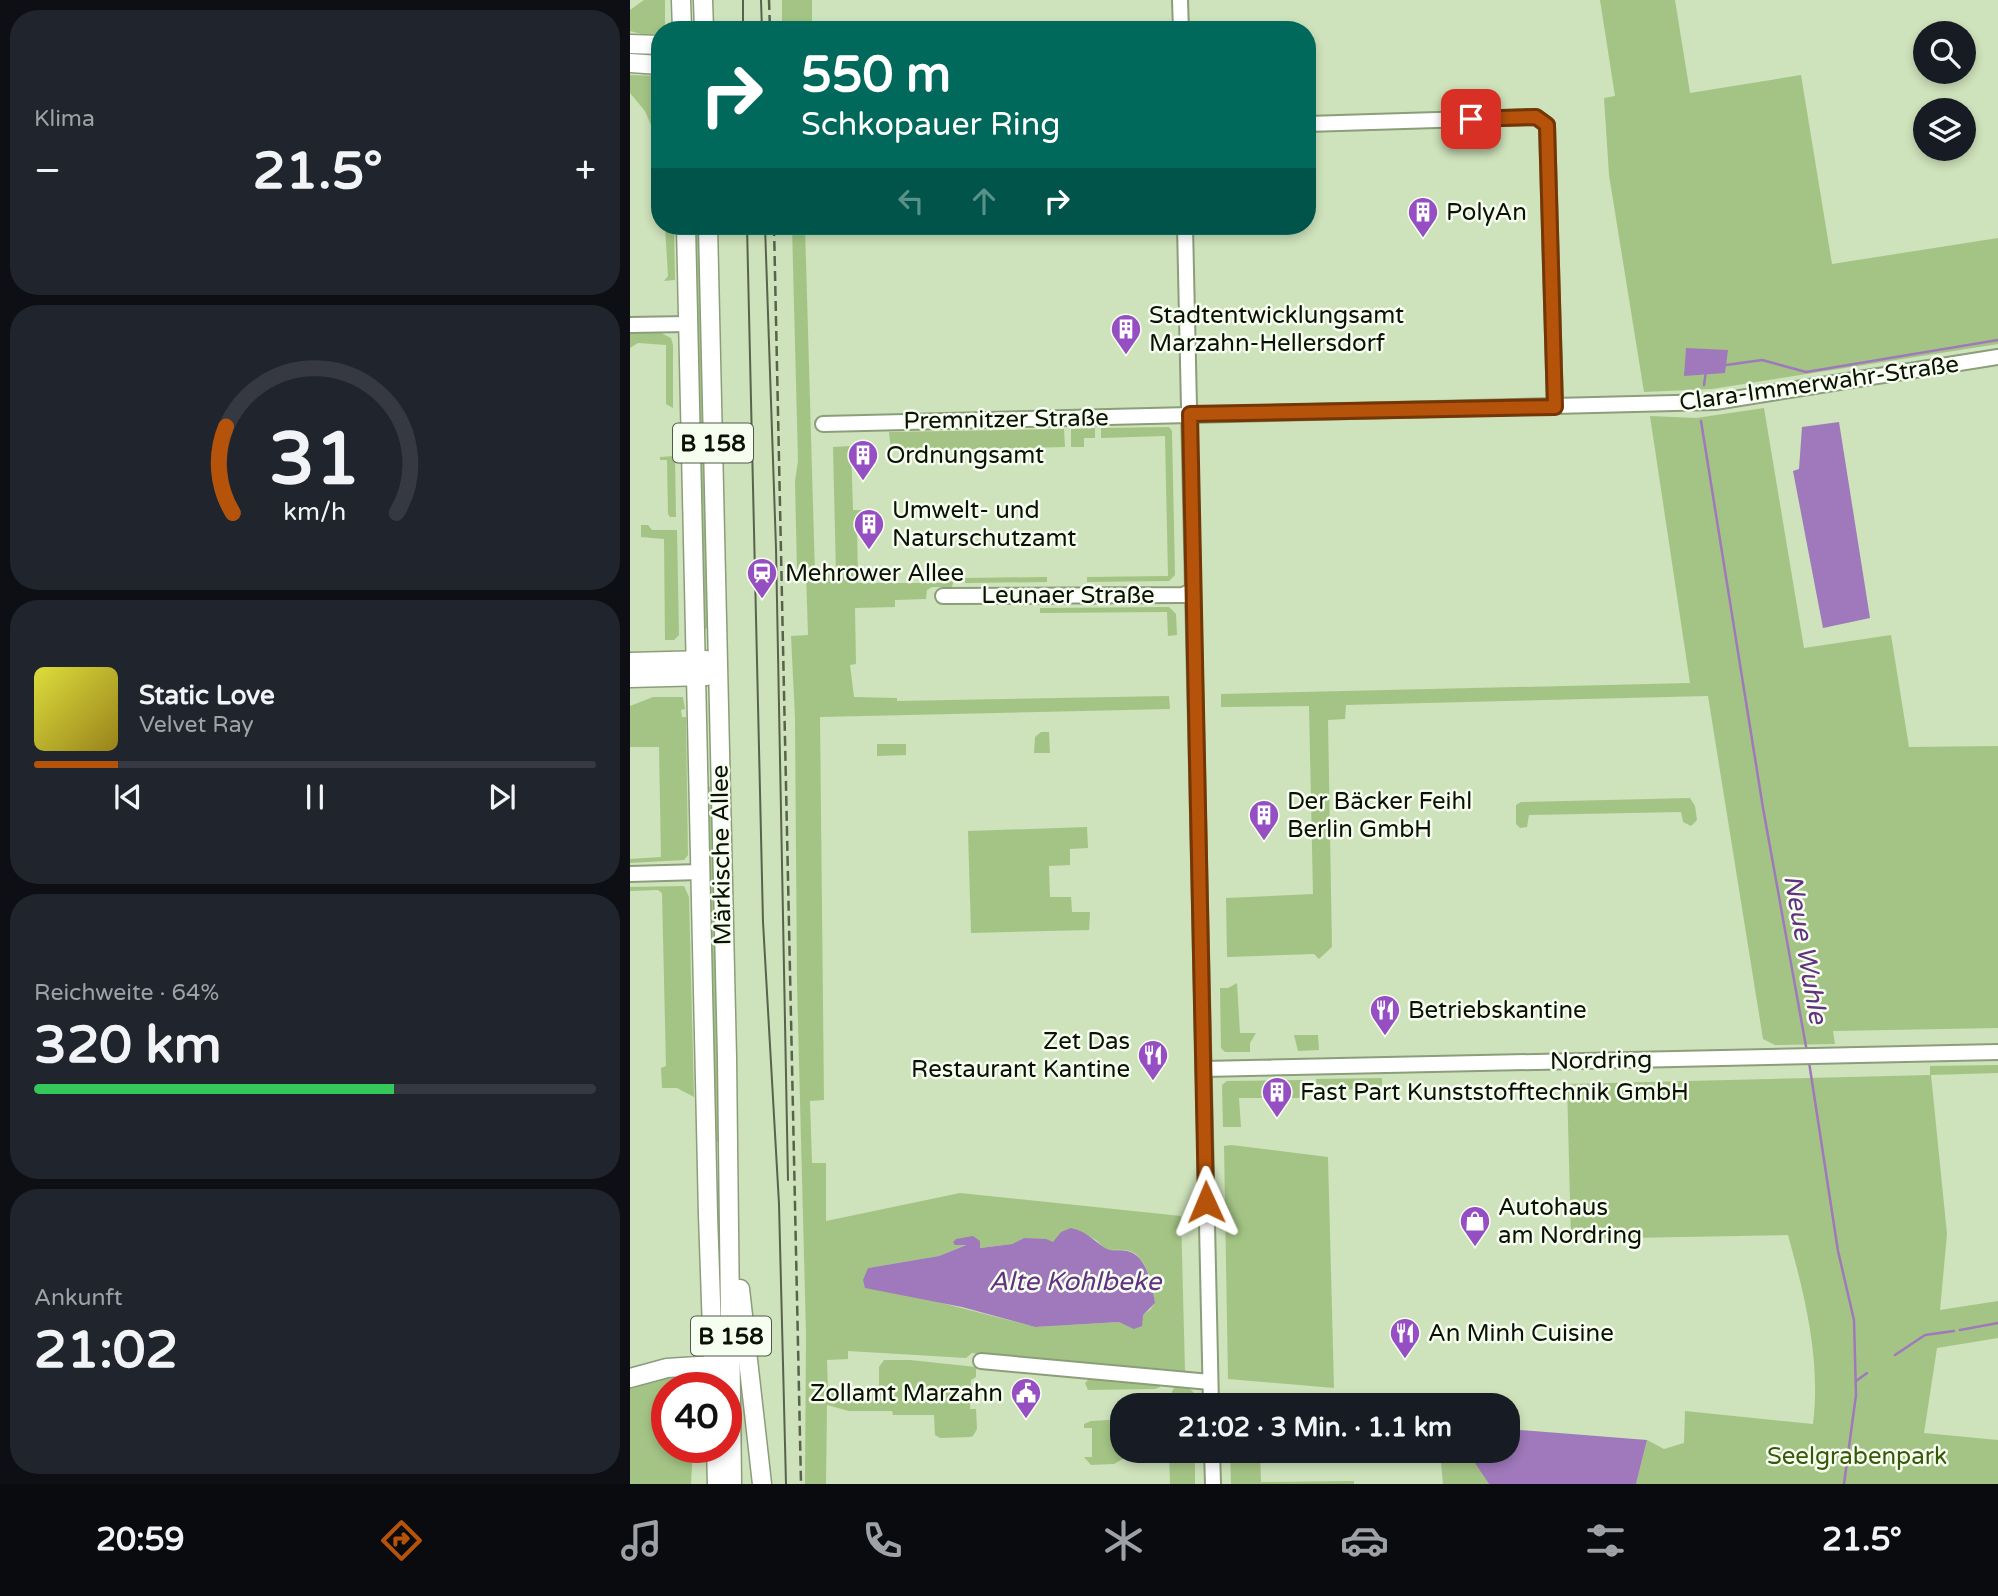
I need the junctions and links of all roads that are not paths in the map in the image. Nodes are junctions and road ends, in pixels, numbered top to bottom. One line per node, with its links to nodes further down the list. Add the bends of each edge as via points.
1 (681, 0): 4 (main road)
2 (703, 0): 5 (main road)
3 (1180, 0): 6 (street)
4 (681, 21)
5 (704, 21)
6 (1181, 21)
7 (630, 44): 8 (main road)
8 (651, 45)
9 (630, 63): 10 (main road)
10 (651, 64)
11 (1316, 124): 18 (street, via 1536,117 1547,125)
12 (686, 235): 15 (main road, Märkische Allee / B 158)
13 (708, 235): 24 (main road, Märkische Allee / B 158)
14 (1185, 235): 19 (street)
15 (687, 324): 16 (street); 23 (main road, Märkische Allee / B 158)
16 (630, 325)
17 (1998, 357): 18 (street, Clara-Immerwahr-Straße, via 1715,402)
18 (1555, 407): 19 (street, Clara-Immerwahr-Straße)
19 (1190, 414): 20 (street, Premnitzer Straße); 21 (street)
20 (823, 424)
21 (1192, 592): 22 (street, Leunaer Straße); 32 (street)
22 (943, 596)
23 (694, 632): 24 (main road); 26 (main road, Märkische Allee / B 158)
24 (716, 632): 27 (main road, Märkische Allee / B 158)
25 (630, 662): 26 (main road)
26 (695, 668): 27 (main road); 28 (main road); 29 (main road, Märkische Allee / B 158)
27 (717, 668): 33 (main road, Märkische Allee / B 158)
28 (630, 678)
29 (700, 872): 30 (street, Märkische Allee); 35 (main road, Märkische Allee / B 158)
30 (630, 874)
31 (1998, 1052): 32 (street, Nordring)
32 (1204, 1069): 38 (street)
33 (729, 1188): 43 (main road, Märkische Allee / B 158); 44 (main road)
34 (981, 1361): 38 (street)
35 (713, 1365): 36 (main road, Märkische Allee / B 158); 37 (main road, via 667,1368)
36 (713, 1372)
37 (630, 1378)
38 (1210, 1382): 39 (street)
39 (1210, 1393)
40 (716, 1463): 42 (main road)
41 (1212, 1463): 45 (street)
42 (717, 1484)
43 (732, 1484)
44 (762, 1484)
45 (1213, 1484)

